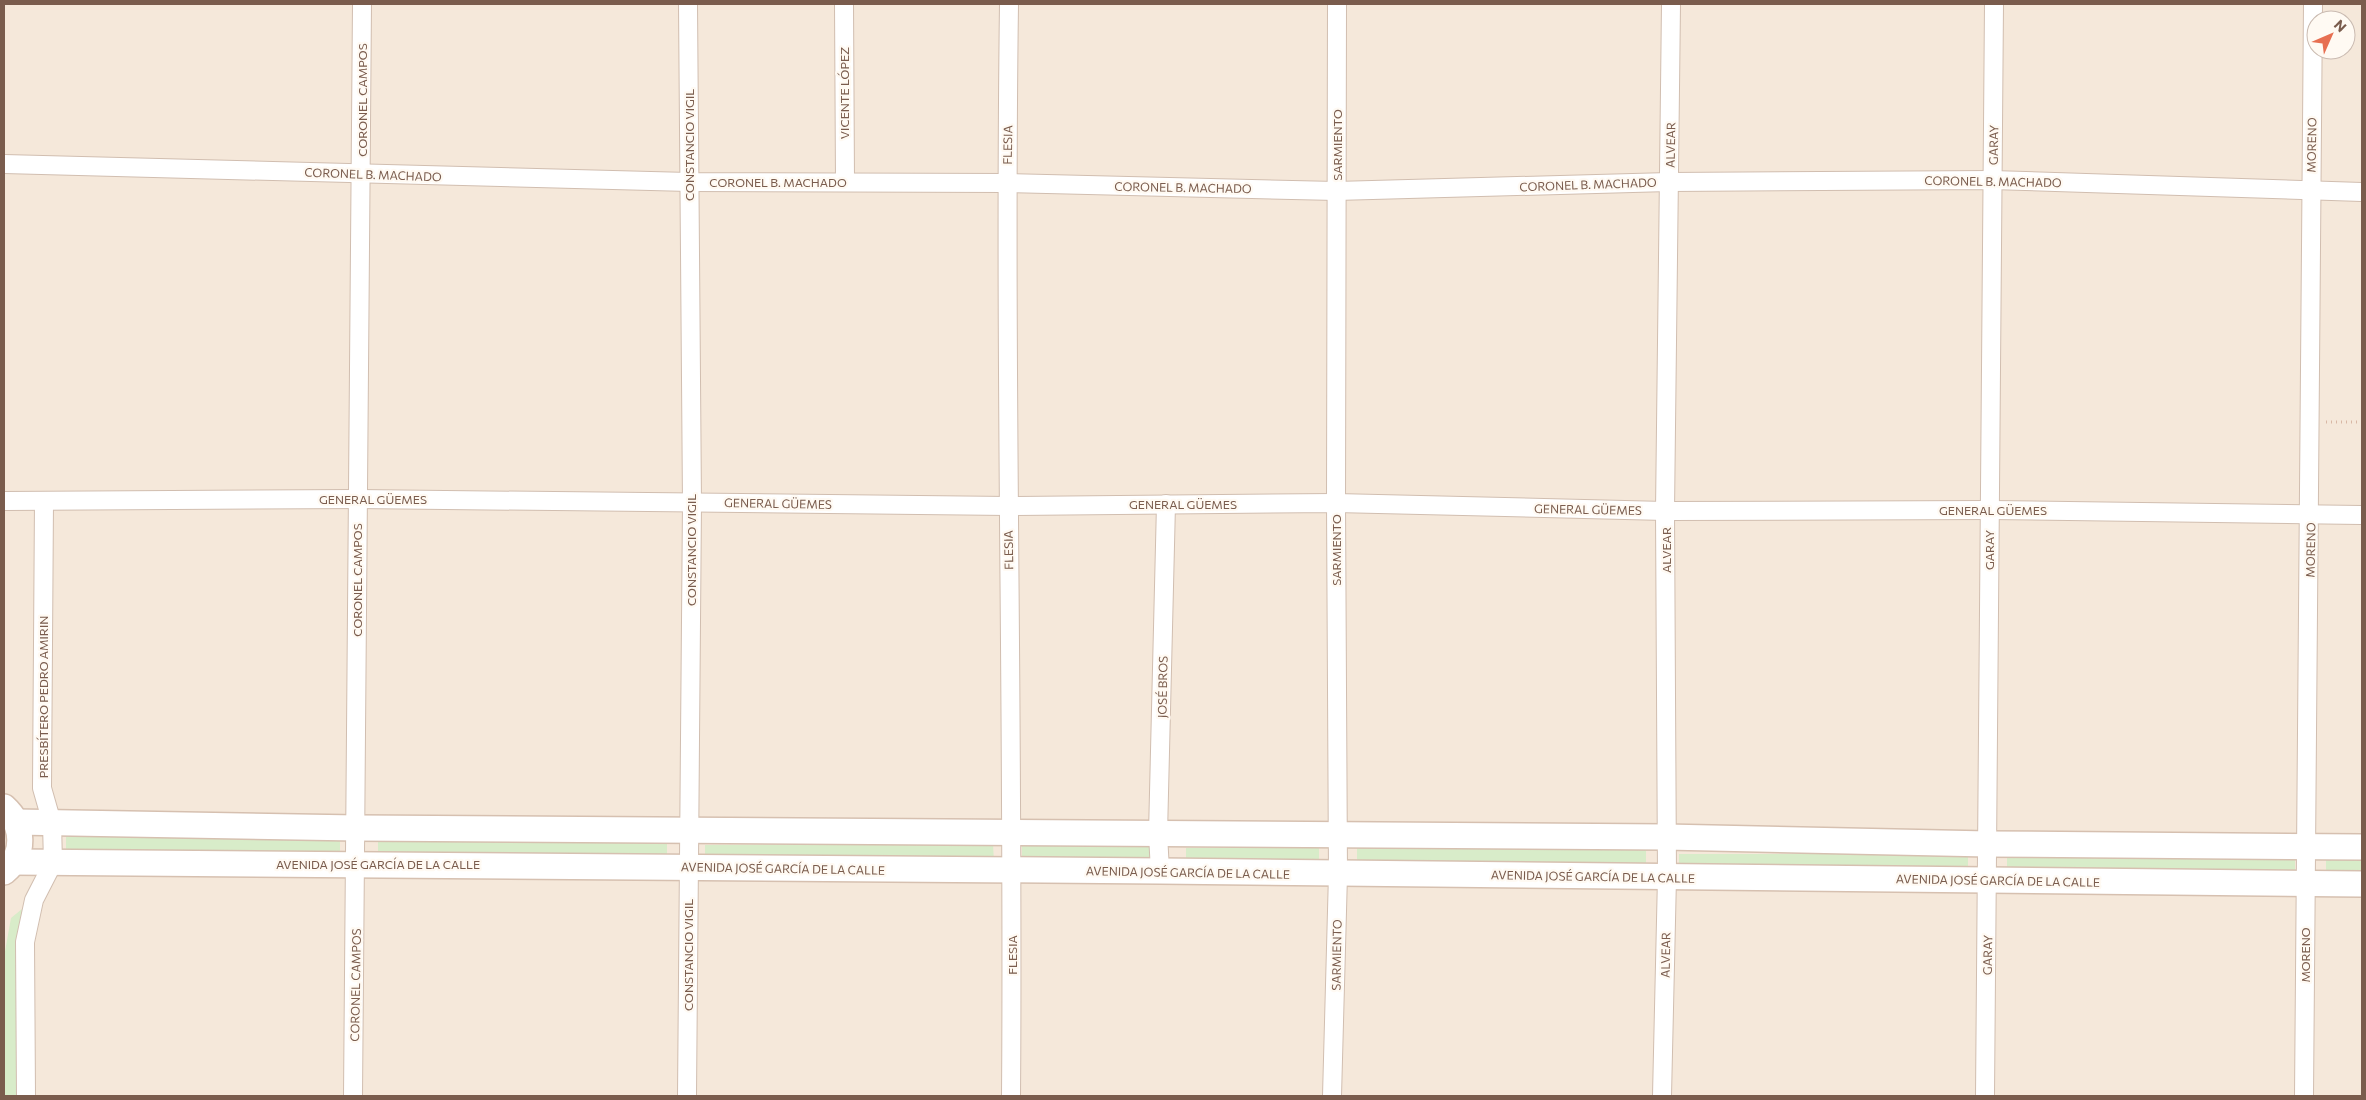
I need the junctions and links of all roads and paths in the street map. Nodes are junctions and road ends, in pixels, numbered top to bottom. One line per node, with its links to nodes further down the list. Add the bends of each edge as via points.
1 (362, 4): 10 (street, CORONEL CAMPOS)
2 (688, 4): 12 (street, CONSTANCIO VIGIL)
3 (844, 4): 13 (street, VICENTE LÓPEZ)
4 (1009, 4): 15 (street, FLESIA)
5 (1337, 4): 17 (street, SARMIENTO)
6 (1672, 4): 14 (street, ALVEAR)
7 (1994, 4): 11 (street, GARAY)
8 (2313, 4): 16 (street, MORENO)
9 (4, 164): 10 (street, CORONEL B. MACHADO)
10 (362, 174): 12 (street, CORONEL B. MACHADO); 21 (street, CORONEL CAMPOS)
11 (1992, 180): 14 (street, CORONEL B. MACHADO); 16 (street, CORONEL B. MACHADO); 28 (street, GARAY)
12 (689, 182): 13 (street, CORONEL B. MACHADO); 24 (street, CONSTANCIO VIGIL)
13 (845, 182): 15 (street, CORONEL B. MACHADO)
14 (1669, 182): 17 (street, CORONEL B. MACHADO); 29 (street, ALVEAR)
15 (1006, 183): 17 (street, CORONEL B. MACHADO); 27 (street, FLESIA)
16 (2311, 190): 18 (street, CORONEL B. MACHADO); 19 (street, MORENO)
17 (1336, 191): 25 (street, SARMIENTO)
18 (2362, 192)
19 (2310, 422): 20 (path); 30 (street, MORENO)
20 (2362, 422)
21 (358, 499): 23 (street, GENERAL GÜEMES); 24 (street, GENERAL GÜEMES); 34 (street, CORONEL CAMPOS)
22 (4, 501): 23 (street, GENERAL GÜEMES)
23 (44, 501): 33 (street, PRESBÍTERO PEDRO AMIRIN, via 42,788)
24 (692, 503): 27 (street, GENERAL GÜEMES); 35 (street, CONSTANCIO VIGIL)
25 (1336, 503): 26 (street, GENERAL GÜEMES); 29 (street, GENERAL GÜEMES); 38 (street, SARMIENTO)
26 (1166, 504): 27 (street, GENERAL GÜEMES); 37 (street, JOSÉ BROS)
27 (1008, 506): 36 (street, FLESIA)
28 (1990, 510): 29 (street, GENERAL GÜEMES); 30 (street, GENERAL GÜEMES); 40 (street, GARAY)
29 (1666, 511): 39 (street, ALVEAR)
30 (2310, 515): 31 (street, GENERAL GÜEMES); 41 (street, MORENO)
31 (2362, 515)
32 (10, 815): 33 (main road); 45 (main road, via 20,843)
33 (52, 823): 34 (main road); 43 (street, PRESBÍTERO PEDRO AMIRIN)
34 (357, 828): 35 (main road); 44 (street, CORONEL CAMPOS)
35 (689, 830): 36 (main road); 46 (street, CONSTANCIO VIGIL)
36 (1012, 832): 37 (main road); 47 (street, FLESIA)
37 (1158, 834): 38 (main road); 48 (street, JOSÉ BROS)
38 (1338, 835): 39 (main road); 49 (street, SARMIENTO)
39 (1666, 837): 40 (main road); 50 (street, ALVEAR)
40 (1988, 844): 41 (main road); 51 (street, GARAY)
41 (2306, 847): 42 (main road); 52 (street, MORENO)
42 (2362, 847)
43 (53, 863): 44 (main road, AVENIDA JOSÉ GARCÍA DE LA CALLE); 45 (main road, AVENIDA JOSÉ GARCÍA DE LA CALLE); 54 (street, PRESBÍTERO PEDRO AMIRIN, via 34,900 25,942)
44 (357, 864): 46 (main road, AVENIDA JOSÉ GARCÍA DE LA CALLE); 55 (street, CORONEL CAMPOS)
45 (9, 867)
46 (688, 867): 47 (main road, AVENIDA JOSÉ GARCÍA DE LA CALLE); 56 (street, CONSTANCIO VIGIL)
47 (1013, 870): 48 (main road, AVENIDA JOSÉ GARCÍA DE LA CALLE); 57 (street, FLESIA)
48 (1160, 871): 49 (main road, AVENIDA JOSÉ GARCÍA DE LA CALLE)
49 (1338, 874): 50 (main road, AVENIDA JOSÉ GARCÍA DE LA CALLE); 58 (street, SARMIENTO)
50 (1666, 877): 51 (main road, AVENIDA JOSÉ GARCÍA DE LA CALLE); 59 (street, ALVEAR)
51 (1988, 880): 52 (main road, AVENIDA JOSÉ GARCÍA DE LA CALLE); 60 (street, GARAY)
52 (2305, 883): 53 (main road, AVENIDA JOSÉ GARCÍA DE LA CALLE); 61 (street, MORENO)
53 (2362, 884)
54 (26, 1096)
55 (353, 1096)
56 (687, 1096)
57 (1011, 1096)
58 (1332, 1096)
59 (1662, 1096)
60 (1985, 1096)
61 (2304, 1096)

